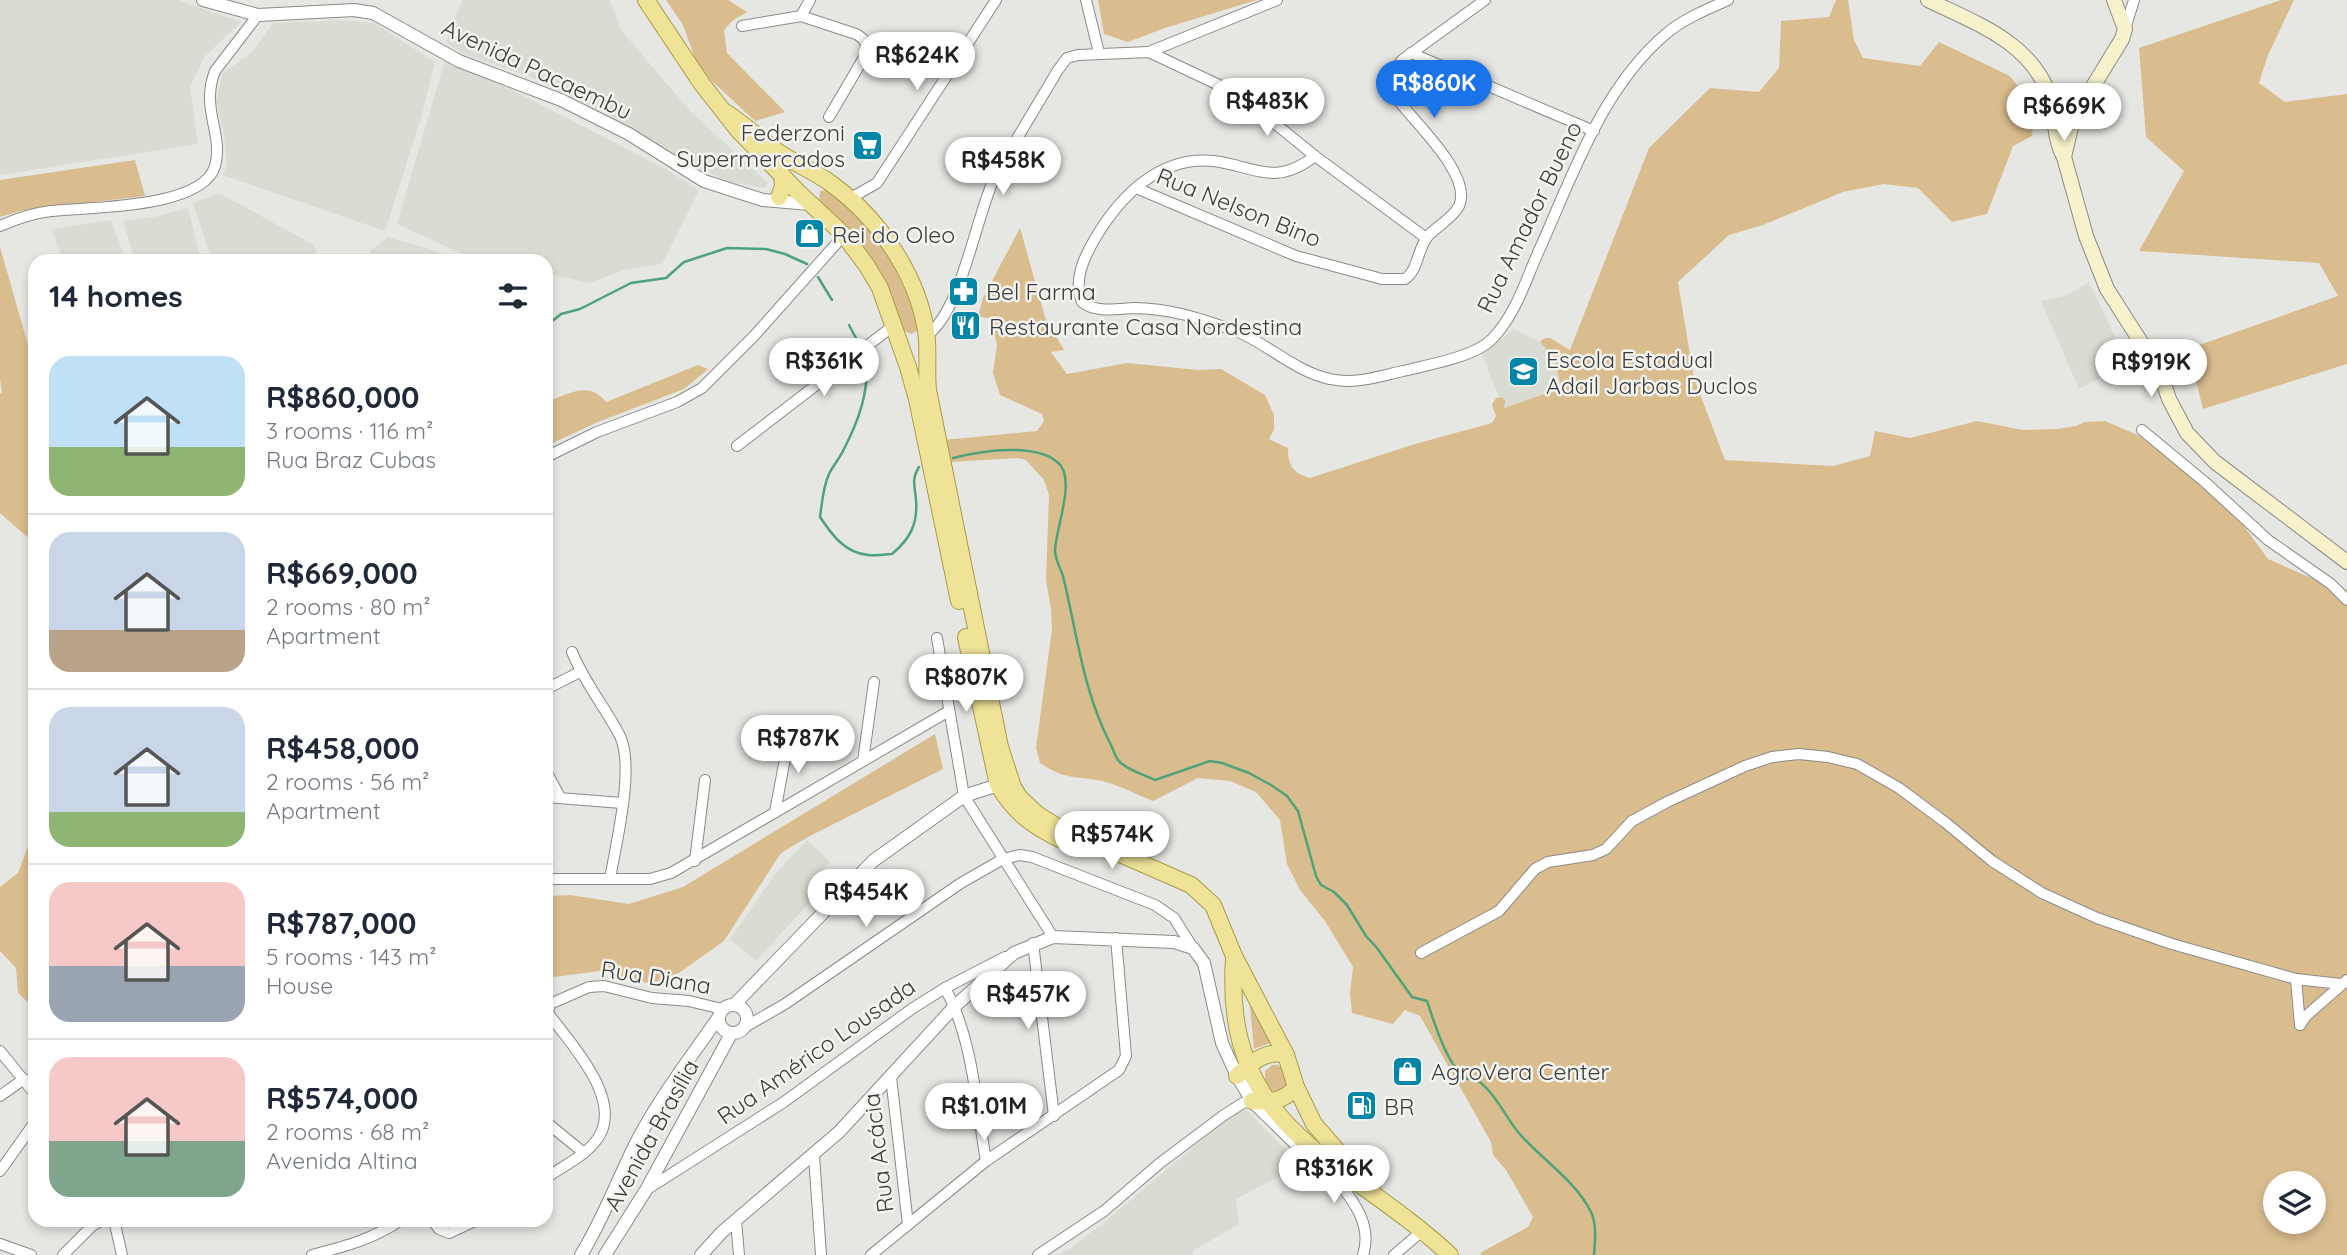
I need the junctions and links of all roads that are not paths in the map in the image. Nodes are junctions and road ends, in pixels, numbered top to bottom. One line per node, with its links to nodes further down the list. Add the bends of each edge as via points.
1 (203, 0): 12 (street, Avenida Pacaembu)
2 (646, 0): 19 (main road)
3 (810, 0): 13 (street)
4 (996, 0): 31 (street, via 877,183)
5 (1086, 0): 17 (street)
6 (1276, 0): 16 (street)
7 (1485, 0): 18 (street)
8 (1728, 0): 23 (street, Rua Amador Bueno, via 1670,31 1651,48 1634,65)
9 (1928, 0): 22 (main road, via 1987,28 2027,58 2045,84)
10 (2114, 0): 15 (main road)
11 (2134, 0): 15 (street)
12 (258, 15): 30 (street, Avenida Pacaembu, via 373,13 459,61 561,100 629,134 704,181); 33 (street, via 210,82 217,147 209,179 149,203 50,211)
13 (801, 16): 14 (street); 20 (street, via 856,34 866,44 866,54)
14 (742, 26)
15 (2125, 29): 21 (main road)
16 (1149, 52): 17 (street); 24 (street, via 1223,87)
17 (1099, 53): 37 (street, via 1067,58 1047,86 988,189 976,236 942,322)
18 (1411, 53): 23 (street); 35 (street, via 1396,67 1395,92 1460,181 1458,206)
19 (727, 113): 26 (main road); 27 (main road)
20 (829, 117)
21 (2073, 118): 22 (main road, via 2066,125); 25 (main road)
22 (2054, 119): 25 (main road)
23 (1594, 131): 28 (street, Rua Amador Bueno, via 1512,311 1492,340 1434,364 1360,380 1341,381 1315,374 1241,334 1188,314 1095,309 1082,302 1078,284 1090,247)
24 (1315, 156): 28 (street, Rua Amador Bueno, via 1286,172 1272,173 1194,161 1152,174); 35 (street)
25 (2064, 157): 41 (main road, via 2086,236 2107,289 2160,372 2187,433 2215,462)
26 (782, 175): 29 (main road); 30 (main road, via 783,186)
27 (826, 185): 29 (main road); 31 (main road); 32 (main road)
28 (1136, 188): 35 (street, Rua Nelson Bino, via 1296,256 1382,278 1409,276)
29 (797, 191): 30 (street); 32 (main road)
30 (771, 199): 32 (street, Avenida Pacaembu)
31 (849, 199): 37 (main road, via 872,221 900,261 918,300)
32 (810, 204): 34 (main road)
33 (0, 226)
34 (844, 235): 36 (main road, via 880,288); 40 (street, via 702,388)
35 (1426, 238)
36 (895, 332): 37 (main road, via 912,343); 39 (street); 53 (main road, via 917,399)
37 (926, 336): 60 (main road, via 928,390 994,716 1013,787 1044,819)
38 (2143, 430): 42 (street, via 2268,540)
39 (737, 446)
40 (553, 454)
41 (2347, 562)
42 (2347, 600)
43 (937, 638): 48 (street)
44 (572, 652): 45 (street)
45 (580, 672): 47 (street); 57 (street, via 621,737 627,775)
46 (874, 682): 50 (street)
47 (553, 686)
48 (949, 711): 50 (street); 54 (street)
49 (790, 732): 58 (street)
50 (863, 761): 58 (street)
51 (705, 780): 61 (street)
52 (553, 784): 56 (street)
53 (998, 785): 54 (street, Avenida Brasília); 60 (main road, via 1023,818 1039,829 1095,853)
54 (964, 796): 59 (street); 76 (street, Avenida Brasília, via 873,861)
55 (553, 797): 56 (street)
56 (560, 797): 57 (street)
57 (622, 803): 63 (street)
58 (775, 812): 61 (street)
59 (1003, 859): 64 (street); 67 (street, via 1032,857 1154,905 1174,918); 78 (street)
60 (1130, 860): 70 (main road, via 1199,890 1213,905)
61 (695, 861): 63 (street, via 650,879)
62 (553, 879): 63 (street)
63 (610, 879)
64 (1053, 937): 65 (street); 66 (street)
65 (1116, 938): 67 (street, via 1174,942); 89 (street, via 1125,1064)
66 (1033, 943): 68 (street); 89 (street)
67 (1193, 948): 82 (street, via 1204,963 1222,1043)
68 (1014, 953): 73 (street, Rua Américo Lousada); 75 (street)
69 (1421, 953): 71 (street, via 1499,911 1535,869 1548,862 1593,855 1632,821 1667,802 1745,766 1799,754 1857,764 1899,788 1992,861 2042,893 2097,918)
70 (1234, 956): 81 (main road); 82 (main road)
71 (2296, 979): 72 (street); 72 (street, via 2300,1025)
72 (2344, 982)
73 (945, 988): 75 (street); 98 (street, Rua Américo Lousada, via 784,1102)
74 (553, 1003): 76 (street, Rua Diana, via 589,987 604,986)
75 (955, 1006): 83 (street); 95 (street)
76 (725, 1011): 78 (street, via 743,1009); 79 (street, via 720,1027); 113 (street, Avenida Brasília, via 641,1135)
77 (553, 1020): 92 (street, Rua Diana, via 602,1094 603,1129)
78 (745, 1027): 79 (street)
79 (731, 1034): 98 (street, Avenida Brasília)
80 (0, 1051): 84 (street)
81 (1286, 1055): 82 (main road, via 1258,1058); 86 (main road)
82 (1242, 1071): 88 (main road, via 1255,1083)
83 (891, 1077): 93 (street); 101 (street, Rua Acácia)
84 (24, 1079): 85 (street); 87 (street)
85 (28, 1084)
86 (1296, 1087): 88 (main road, via 1284,1098); 99 (main road, via 1314,1124)
87 (0, 1096)
88 (1260, 1102): 94 (main road); 119 (street, via 1243,1103 1224,1115 1104,1211)
89 (1054, 1116): 95 (street)
90 (553, 1128): 92 (street)
91 (28, 1132): 96 (street)
92 (584, 1153): 97 (street)
93 (814, 1156): 100 (street); 117 (street)
94 (1320, 1157): 99 (main road); 120 (street, via 1364,1219)
95 (986, 1161): 101 (street)
96 (0, 1171)
97 (553, 1173)
98 (646, 1190): 114 (street, Avenida Brasília)
99 (1373, 1192): 107 (main road)
100 (736, 1221): 115 (street); 116 (street)
101 (908, 1225): 118 (street)
102 (91, 1227): 110 (street)
103 (116, 1227): 111 (street)
104 (390, 1227): 112 (street, via 357,1244)
105 (440, 1227): 106 (street, via 445,1232)
106 (464, 1227)
107 (1421, 1232): 121 (street); 122 (main road)
108 (0, 1244): 109 (street)
109 (31, 1255)
110 (63, 1255)
111 (122, 1255)
112 (312, 1255)
113 (581, 1255)
114 (605, 1255)
115 (701, 1255)
116 (739, 1255)
117 (821, 1255)
118 (872, 1255)
119 (1038, 1255)
120 (1363, 1255)
121 (1394, 1255)
122 (1450, 1255)

